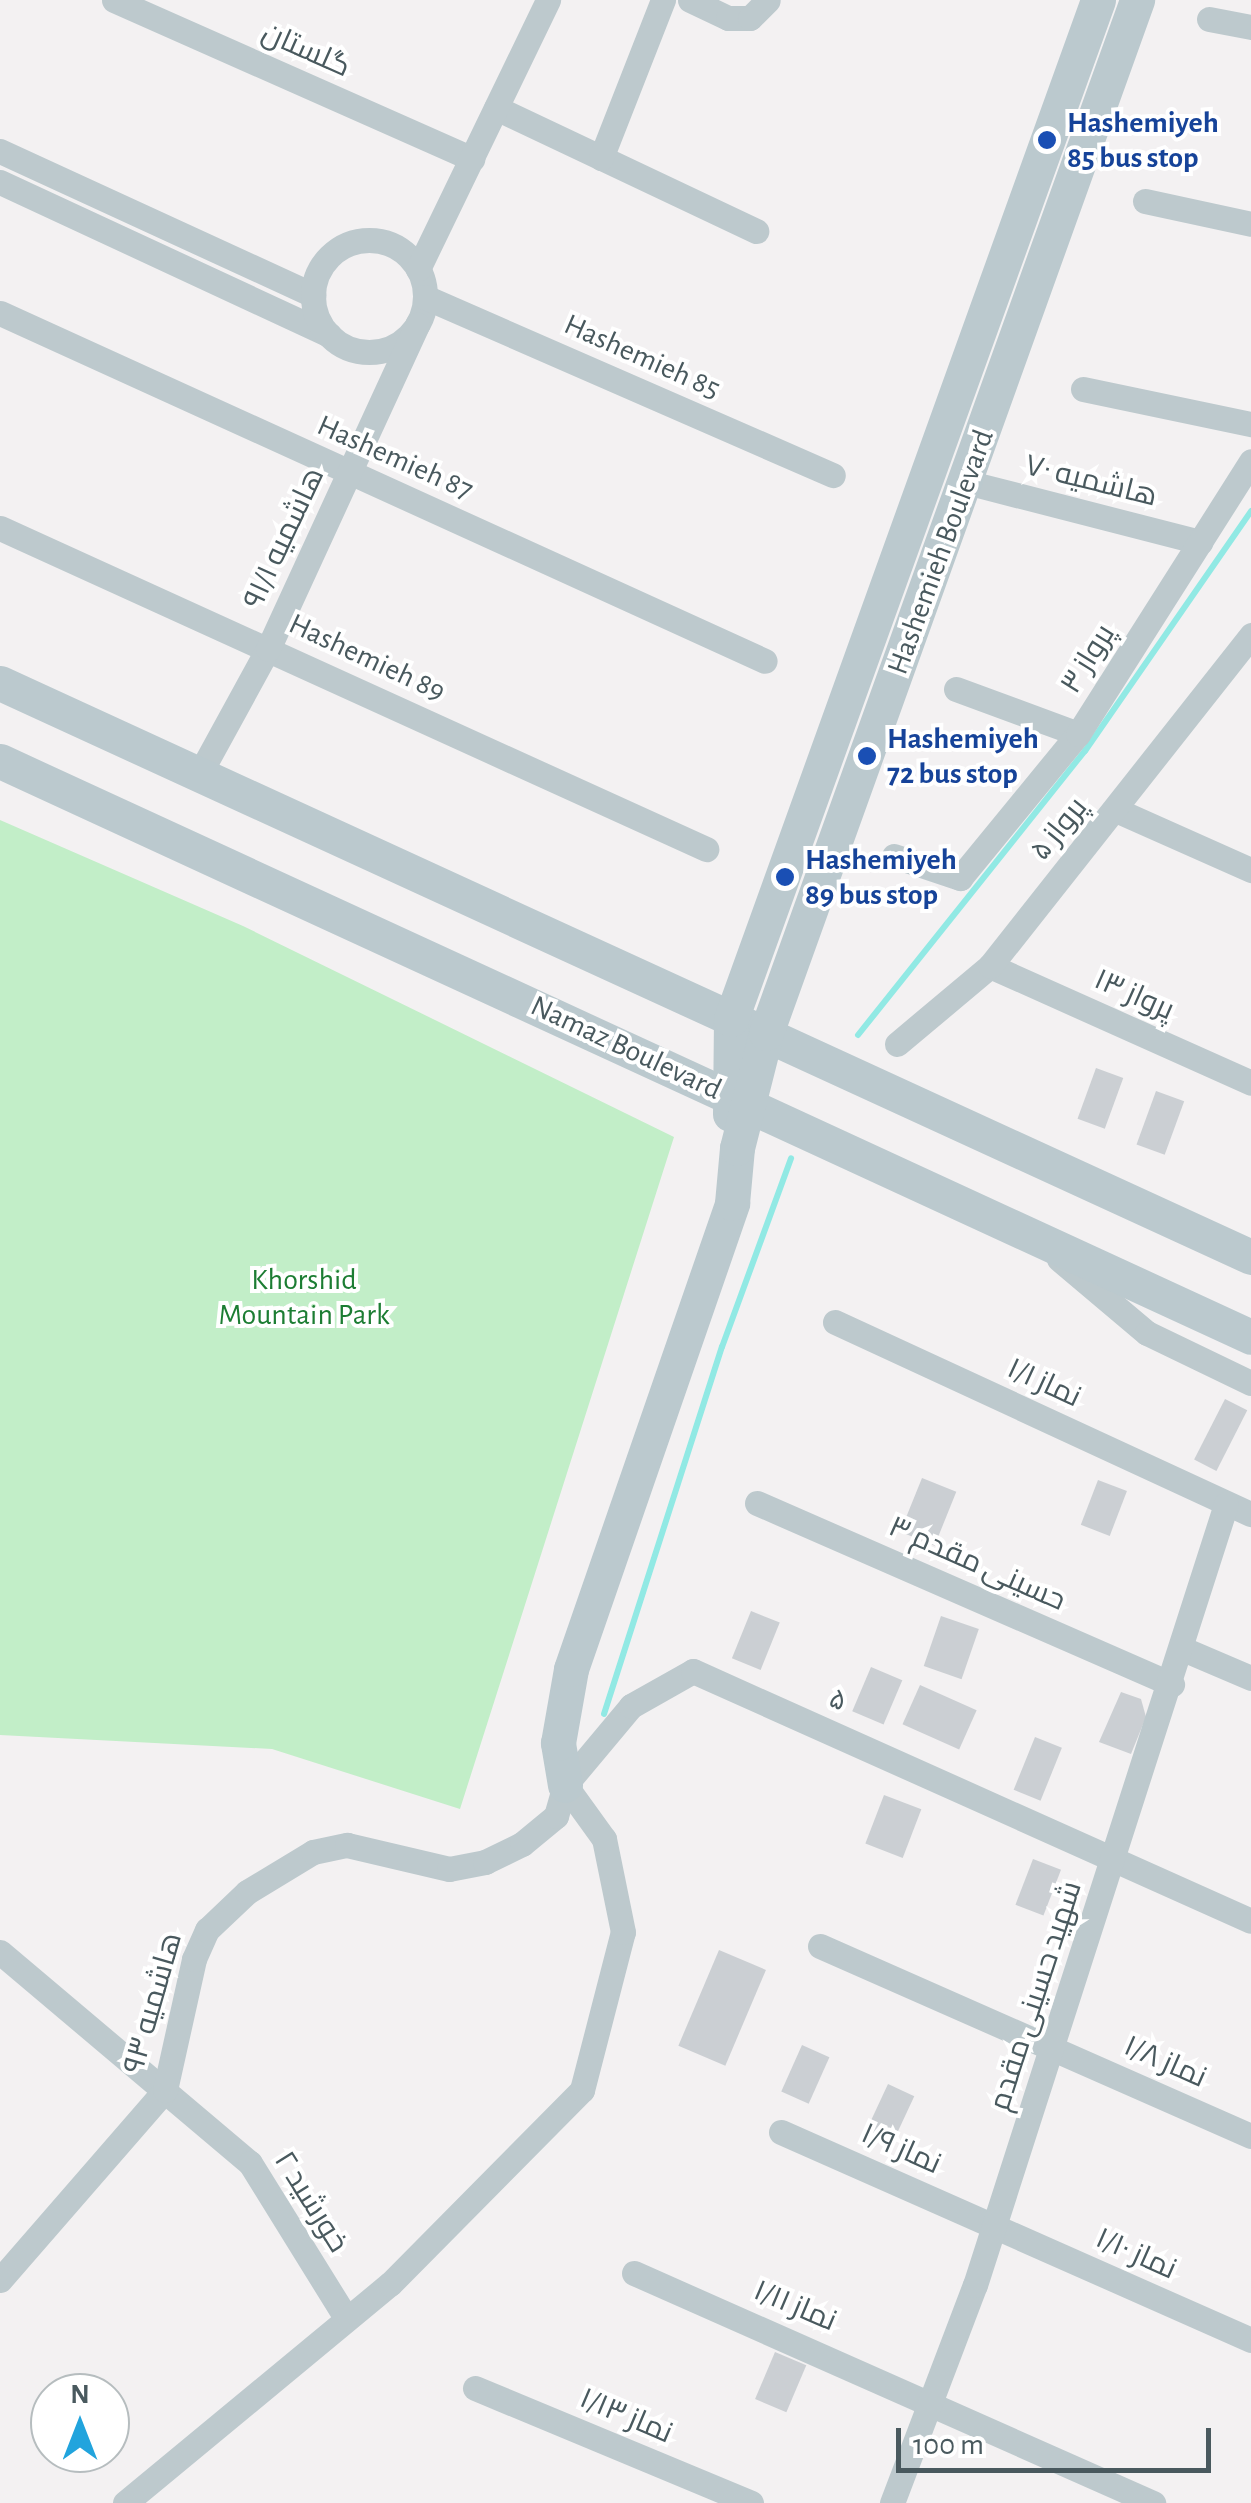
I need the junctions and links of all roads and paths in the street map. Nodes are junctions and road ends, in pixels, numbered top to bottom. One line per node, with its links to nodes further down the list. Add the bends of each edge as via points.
1 (114, 0): 12 (street, گلستان)
2 (548, 0): 10 (street)
3 (663, 0): 13 (street)
4 (690, 0): 5 (street, via 728,18 750,18)
5 (768, 0)
6 (1098, 0): 46 (main road, Hashemieh Boulevard)
7 (1138, 0): 29 (main road, Hashemieh Boulevard)
8 (1209, 18): 9 (street)
9 (1251, 26)
10 (496, 108): 12 (street); 13 (street)
11 (0, 151): 19 (street)
12 (472, 158): 18 (street)
13 (601, 158): 17 (street)
14 (0, 182): 23 (street)
15 (1144, 201): 16 (street)
16 (1251, 224)
17 (756, 231)
18 (418, 269): 19 (street, via 385,242 356,242 321,268); 20 (street)
19 (313, 296): 23 (street)
20 (425, 297): 22 (street); 28 (street, Hashemieh 85)
21 (0, 313): 27 (street, Hashemieh 87)
22 (418, 325): 23 (street, via 396,345 368,352); 27 (street, هاشمیه ۹۱/۱)
23 (329, 335)
24 (1083, 389): 25 (street)
25 (1251, 424)
26 (1251, 461): 31 (street, پرواز ۳)
27 (349, 473): 33 (street, هاشمیه ۹۱/۱); 34 (street, Hashemieh 87)
28 (833, 476)
29 (966, 482): 31 (street, هاشمیه ۷۰); 47 (main road, Hashemieh Boulevard)
30 (0, 528): 33 (street, Hashemieh 89)
31 (1200, 542): 38 (street, پرواز ۳)
32 (1251, 635): 35 (street, پرواز ۵)
33 (268, 649): 40 (street, هاشمیه ۹۱/۱); 42 (street, Hashemieh 89)
34 (765, 661)
35 (1242, 663): 41 (street, پرواز ۵)
36 (0, 682): 40 (main road)
37 (956, 688): 38 (street)
38 (1078, 734): 43 (street, پرواز ۳, via 960,878)
39 (0, 761): 50 (main road, Namaz Boulevard)
40 (200, 773): 46 (main road)
41 (1116, 810): 44 (street); 45 (street, پرواز ۵)
42 (706, 849)
43 (894, 856)
44 (1251, 870)
45 (990, 966): 48 (street, پرواز ۵); 49 (street, پرواز ۱۳)
46 (731, 1019): 47 (main road); 50 (main road, Hashemieh Boulevard)
47 (766, 1033): 50 (main road, Hashemieh Boulevard); 52 (main road)
48 (897, 1044)
49 (1251, 1082)
50 (737, 1099): 51 (main road, Namaz Boulevard); 62 (main road, via 732,1203 572,1669 558,1743)
51 (1040, 1242): 54 (main road, Namaz Boulevard); 55 (street, via 1146,1332)
52 (1251, 1257)
53 (835, 1322): 57 (street, نماز ۱/۱)
54 (1251, 1337)
55 (1251, 1383)
56 (757, 1503): 61 (street, حسینی مقدم ۳)
57 (1226, 1504): 58 (street, نماز ۱/۱); 59 (street, شهید حسینی مقدم)
58 (1251, 1514)
59 (1184, 1650): 60 (street); 61 (street, شهید حسینی مقدم)
60 (1251, 1678)
61 (1172, 1684): 63 (street, شهید حسینی مقدم)
62 (565, 1785): 63 (street, ۵, via 632,1706 693,1672); 68 (street, هاشمیه ۹۳, via 556,1816 484,1862 449,1868 347,1844 313,1852 247,1892 208,1930 194,1960); 74 (street, via 604,1838 623,1932 582,2090 496,2183)
63 (1115, 1858): 64 (street); 67 (street, شهید حسینی مقدم)
64 (1251, 1921)
65 (820, 1946): 67 (street, نماز ۱/۸)
66 (0, 1952): 68 (street, خورشید ۲)
67 (1053, 2048): 70 (street, نماز ۱/۸); 71 (street, شهید حسینی مقدم)
68 (165, 2090): 73 (street, هاشمیه ۹۳); 74 (street, خورشید ۲, via 250,2163)
69 (781, 2132): 71 (street, نماز ۱/۹)
70 (1251, 2136)
71 (994, 2226): 75 (street, نماز ۱/۱۰); 77 (street, شهید حسینی مقدم)
72 (634, 2273): 77 (street, نماز ۱/۱۱)
73 (0, 2280)
74 (346, 2318): 78 (street)
75 (1251, 2340)
76 (475, 2388): 79 (street, نماز ۱/۱۳)
77 (931, 2400): 80 (street, شهید حسینی مقدم); 81 (street, نماز ۱/۱۱)
78 (125, 2503)
79 (751, 2503)
80 (892, 2503)
81 (1153, 2503)

